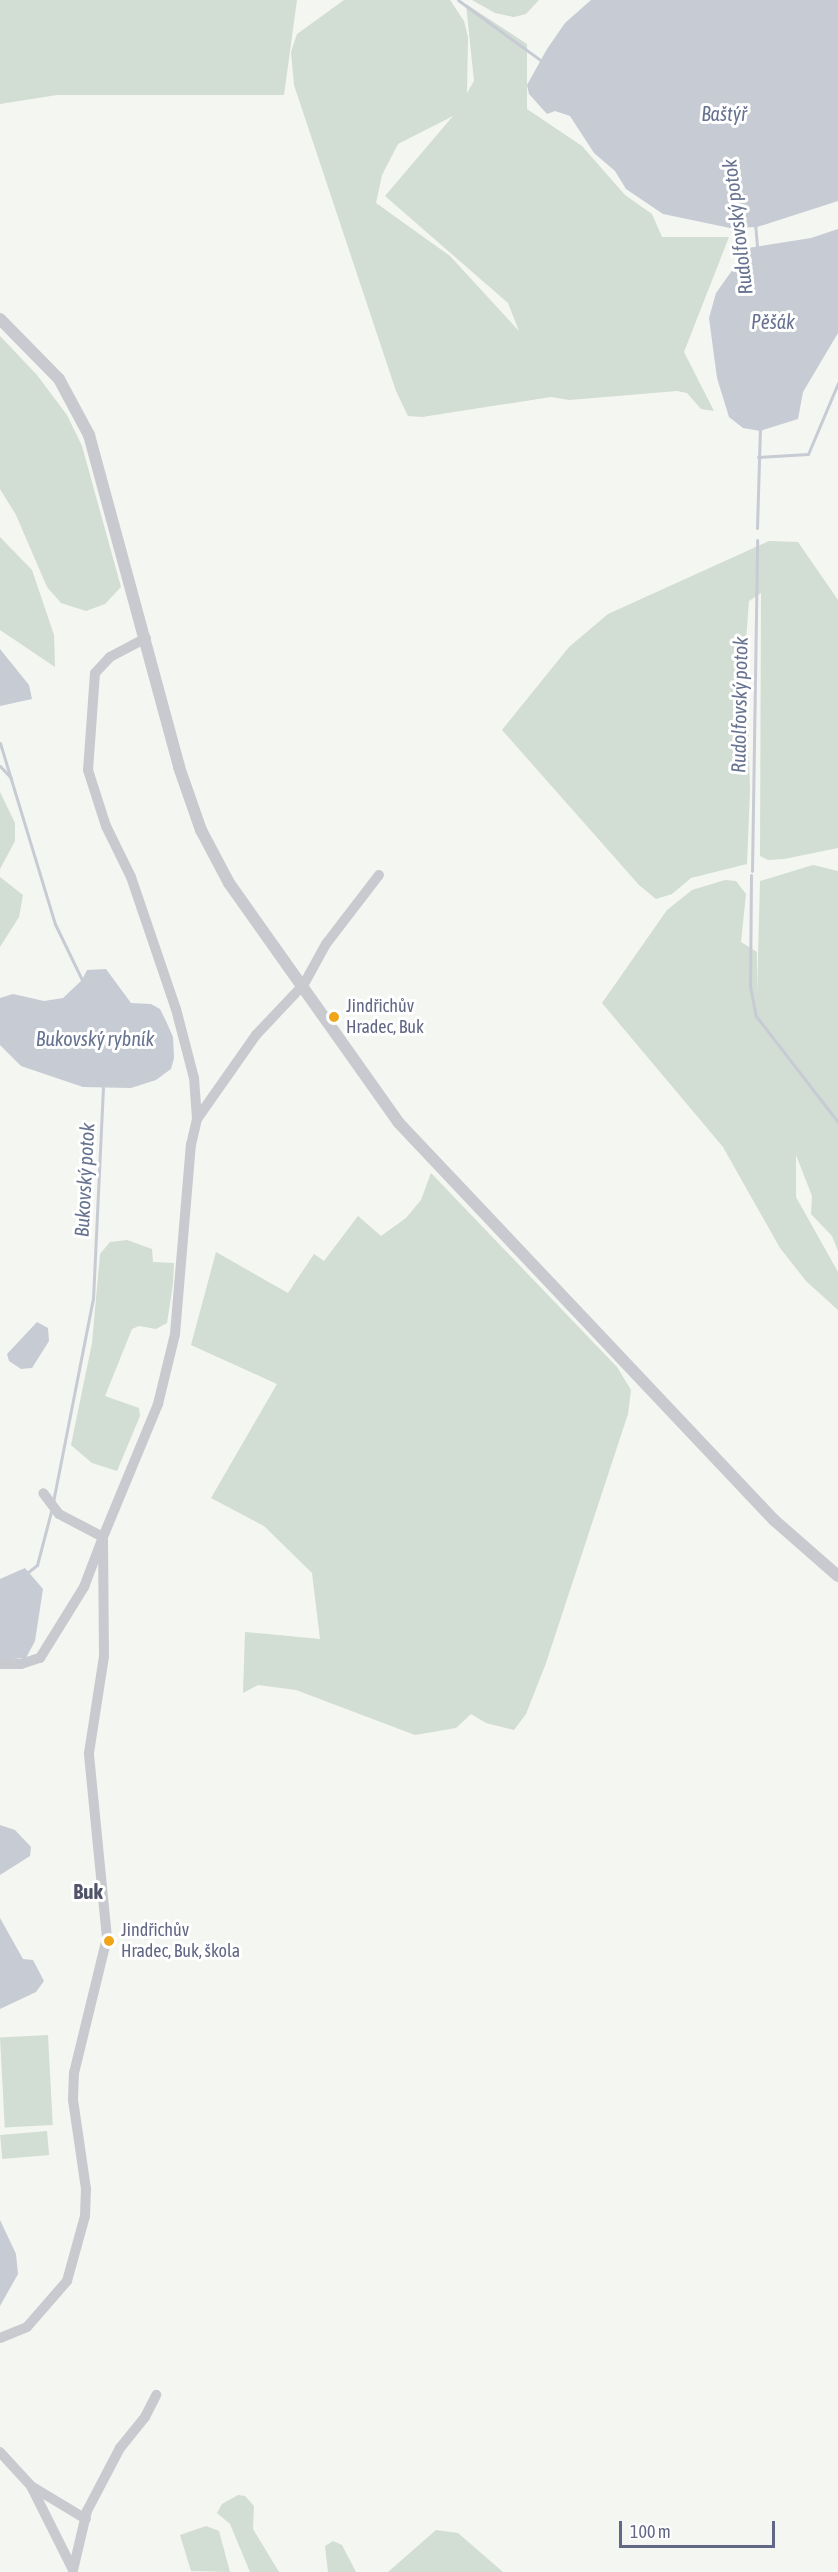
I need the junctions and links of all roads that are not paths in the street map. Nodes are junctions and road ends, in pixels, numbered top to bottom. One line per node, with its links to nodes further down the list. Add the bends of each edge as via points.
1 (0, 319): 2 (street, via 59,379 90,435)
2 (146, 638): 4 (street, via 179,767 201,830 229,884); 5 (street, via 110,657 95,673 88,770 106,826 131,877 176,1009 194,1078)
3 (379, 875): 4 (street, via 326,944)
4 (304, 984): 5 (street, via 256,1035); 8 (street, via 399,1122 461,1191 774,1520)
5 (197, 1119): 7 (street, via 190,1145 175,1334 158,1404)
6 (45, 1496): 7 (street, via 57,1512)
7 (103, 1537): 9 (street, via 84,1587 40,1658 21,1664); 10 (street, via 104,1656 89,1753 107,1938 74,2073 73,2100 86,2189 85,2216 67,2281 27,2327)
8 (838, 1576)
9 (0, 1664)
10 (0, 2338)
11 (156, 2395): 14 (street, via 145,2417 120,2448)
12 (0, 2451): 13 (street)
13 (31, 2486): 14 (street); 15 (street)
14 (86, 2519): 15 (street)
15 (73, 2571)

